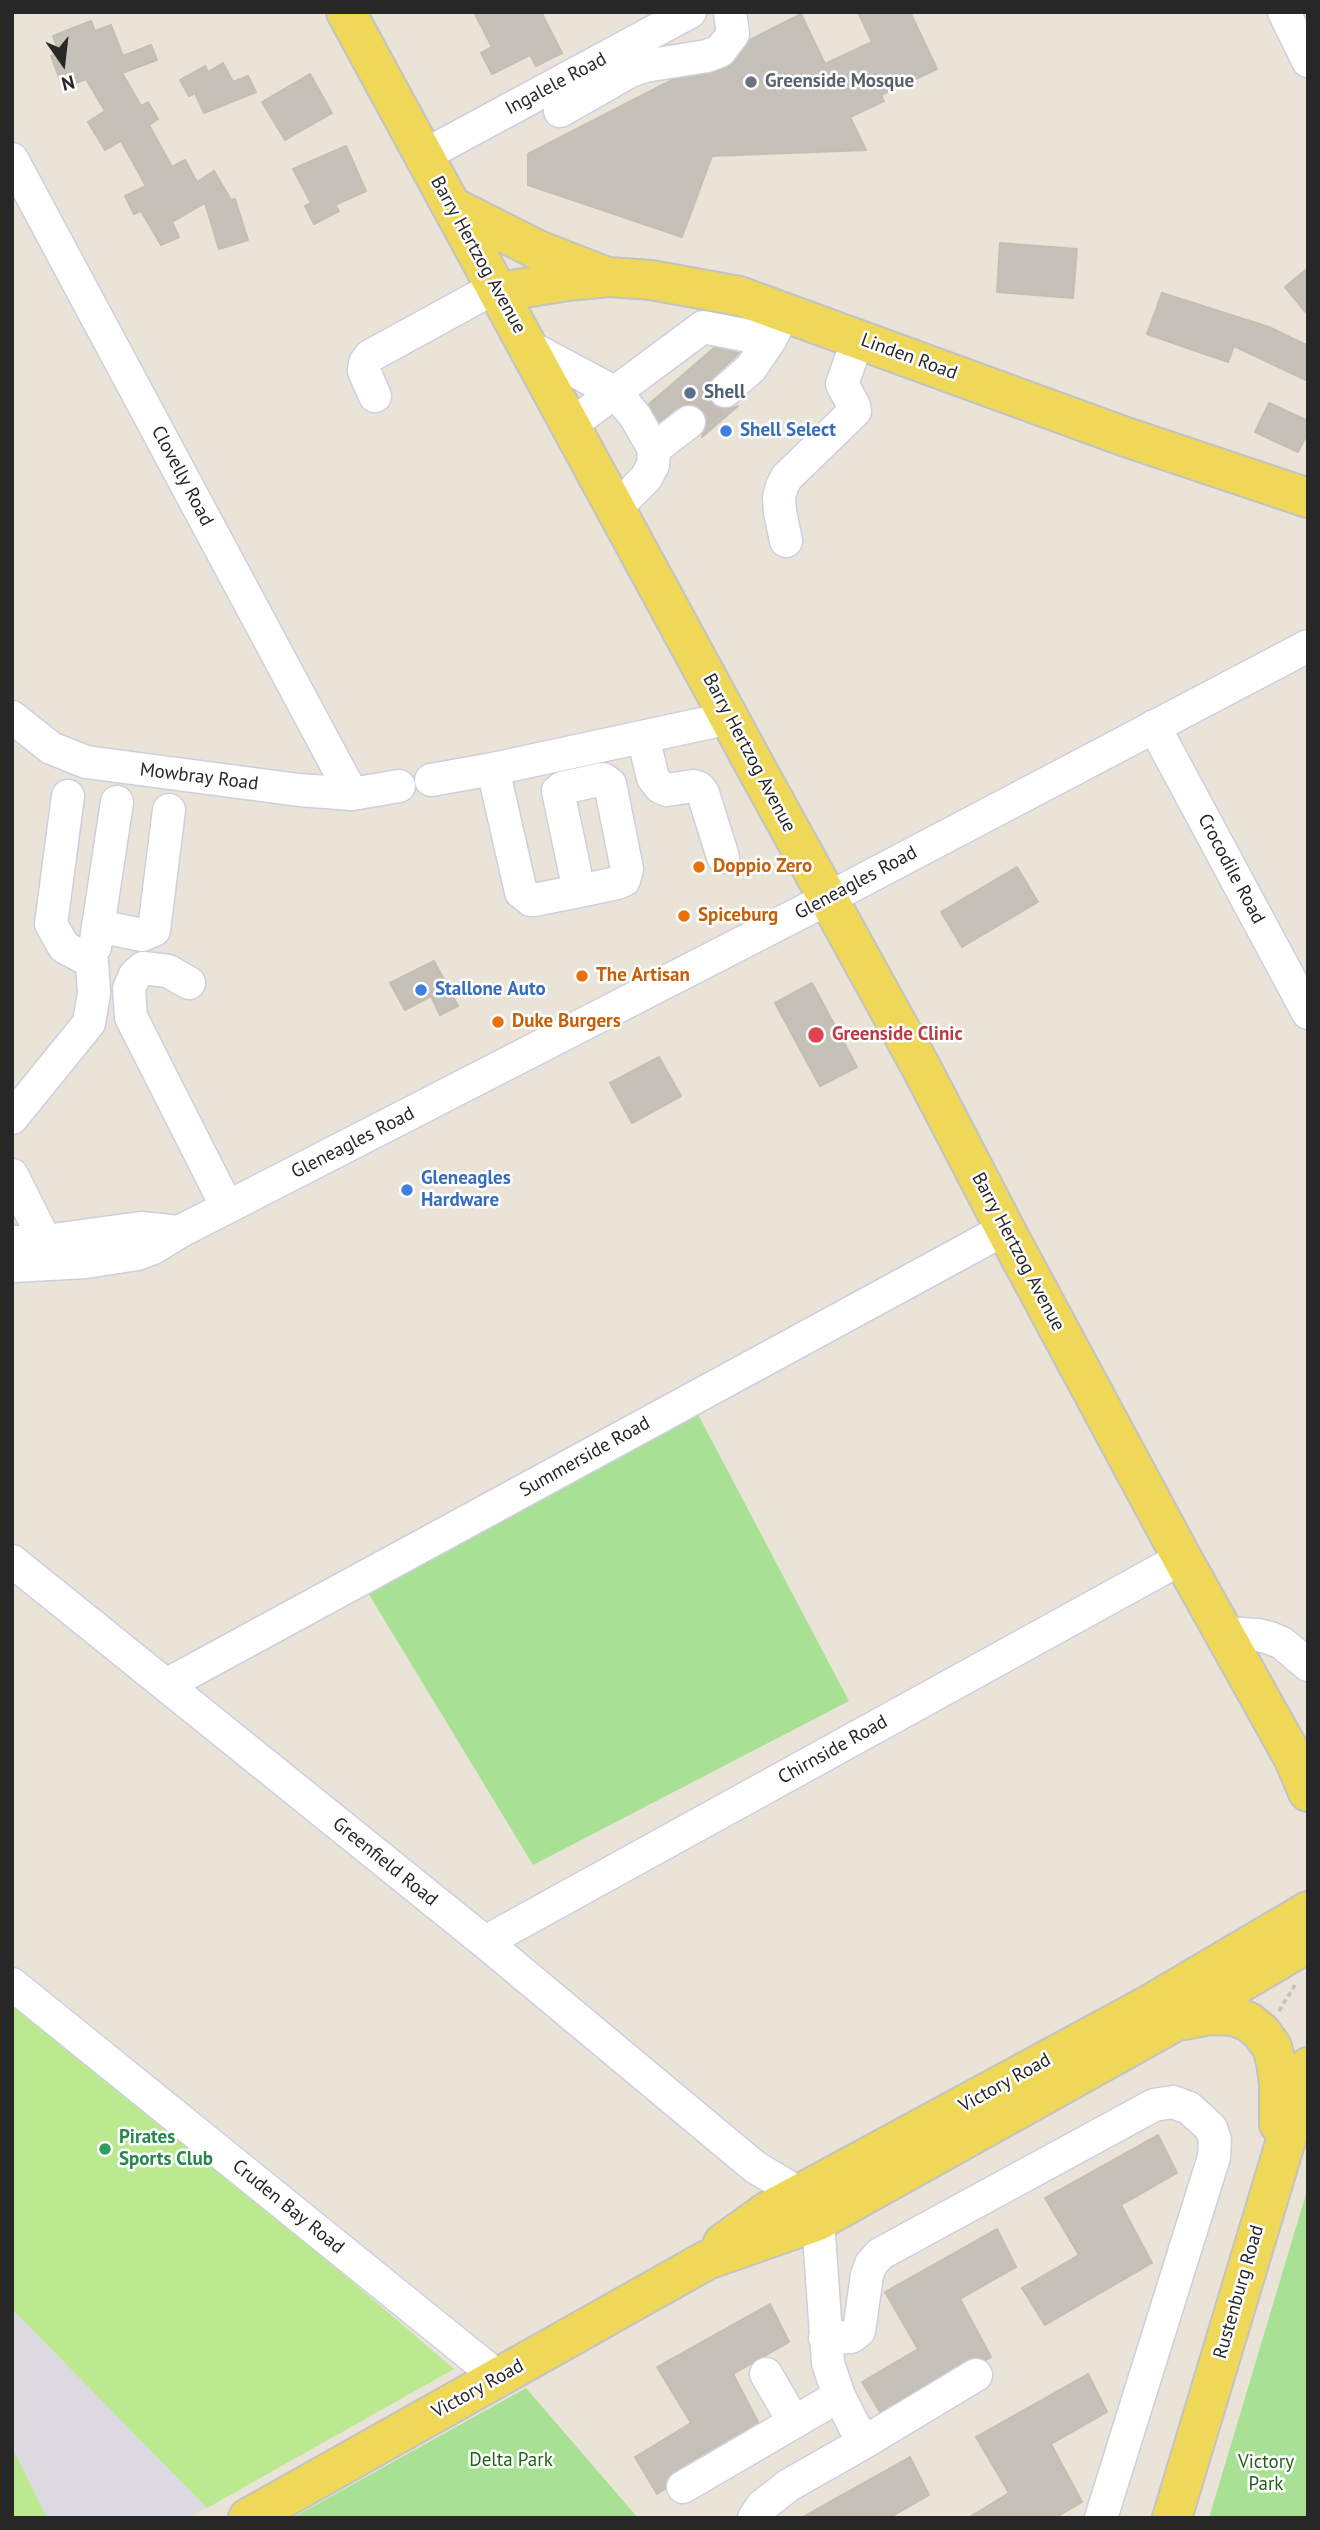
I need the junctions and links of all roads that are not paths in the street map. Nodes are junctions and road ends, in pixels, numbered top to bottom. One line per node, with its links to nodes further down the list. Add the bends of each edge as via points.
1 (346, 12): 7 (main road, Barry Hertzog Avenue)
2 (690, 12): 6 (street, Ingalele Road)
3 (730, 12): 6 (street, via 733,34 720,51 630,71)
4 (1284, 12): 5 (street)
5 (1308, 61)
6 (558, 108): 7 (street, Ingalele Road)
7 (423, 156): 9 (main road, Barry Hertzog Avenue)
8 (12, 159): 34 (street, Clovelly Road)
9 (451, 206): 10 (main road, via 533,247); 12 (main road, Barry Hertzog Avenue)
10 (610, 277): 11 (main road, Linden Road); 12 (main road, Linden Road)
11 (705, 289): 13 (main road, Linden Road, via 739,296); 14 (street)
12 (498, 290): 16 (main road, Barry Hertzog Avenue); 19 (street, via 370,356 364,370)
13 (777, 326): 14 (street); 15 (main road, Linden Road); 17 (street, via 751,368)
14 (703, 327): 18 (street)
15 (858, 339): 23 (main road, Linden Road); 25 (street, via 842,384 855,411 782,486 779,505)
16 (528, 346): 18 (street); 21 (main road, Barry Hertzog Avenue)
17 (725, 391)
18 (616, 393): 21 (street); 22 (street)
19 (375, 396)
20 (689, 422): 22 (street)
21 (572, 424): 24 (main road, Barry Hertzog Avenue)
22 (654, 449): 24 (street, via 653,466 646,478)
23 (1308, 498)
24 (616, 509): 28 (main road, Barry Hertzog Avenue)
25 (786, 541)
26 (1308, 646): 29 (street, Gleneagles Road)
27 (12, 717): 34 (street, Mowbray Road, via 51,748 86,762)
28 (730, 718): 30 (street); 40 (main road, Barry Hertzog Avenue)
29 (1154, 726): 40 (street, Gleneagles Road); 44 (street, Crocodile Road)
30 (643, 737): 31 (street); 38 (street, via 653,778 660,787 699,788)
31 (493, 769): 32 (street); 39 (street, via 524,896 534,900)
32 (430, 780)
33 (400, 786): 34 (street, Mowbray Road)
34 (352, 794)
35 (68, 796): 42 (street, via 51,924 64,947)
36 (117, 802): 41 (street)
37 (169, 810): 41 (street, via 154,930 142,934)
38 (723, 857)
39 (579, 891)
40 (828, 898): 47 (street, Gleneagles Road); 48 (main road, Barry Hertzog Avenue)
41 (98, 926): 42 (street)
42 (92, 962): 45 (street, via 94,993 89,1023)
43 (189, 983): 47 (street, via 168,971 143,968 129,989 131,1017)
44 (1308, 1013)
45 (12, 1118)
46 (12, 1175): 49 (street)
47 (227, 1207): 49 (street, Gleneagles Road, via 137,1254)
48 (1005, 1229): 50 (main road, Barry Hertzog Avenue); 54 (street, Summerside Road)
49 (23, 1251)
50 (1182, 1558): 52 (main road, Barry Hertzog Avenue); 57 (street, Chirnside Road)
51 (12, 1561): 54 (street, Greenfield Road)
52 (1223, 1633): 53 (street, via 1270,1638); 55 (main road, Barry Hertzog Avenue)
53 (1308, 1665)
54 (166, 1685): 57 (street, Greenfield Road)
55 (1301, 1762)
56 (1308, 1911): 63 (main road, Victory Road, via 1145,2007 900,2141 830,2192 820,2207)
57 (485, 1942): 63 (street, Greenfield Road, via 755,2167 767,2194)
58 (1304, 1960): 60 (main road, Victory Road)
59 (12, 1984): 68 (street, Cruden Bay Road)
60 (1164, 2028): 62 (main road, via 1217,2014 1243,2018 1261,2032 1272,2047 1278,2074); 63 (main road, Victory Road)
61 (1308, 2067): 62 (main road, Rustenburg Road)
62 (1279, 2157): 76 (main road, Rustenburg Road)
63 (795, 2209): 64 (main road, Victory Road); 64 (main road, Victory Road); 65 (street, Greenfield Road)
64 (714, 2252): 68 (main road, Victory Road)
65 (825, 2338): 69 (street, Greenfield Road); 75 (street, via 851,2337 859,2331 867,2274 880,2254 1154,2105 1173,2102 1189,2108 1211,2128 1214,2157)
66 (766, 2374): 70 (street)
67 (976, 2375): 71 (street)
68 (498, 2377): 73 (main road, Victory Road)
69 (839, 2396): 70 (street); 71 (street, Greenfield Road)
70 (794, 2422): 72 (street)
71 (863, 2443): 74 (street, via 789,2485)
72 (683, 2487)
73 (248, 2518)
74 (754, 2518)
75 (1101, 2518)
76 (1172, 2518)

